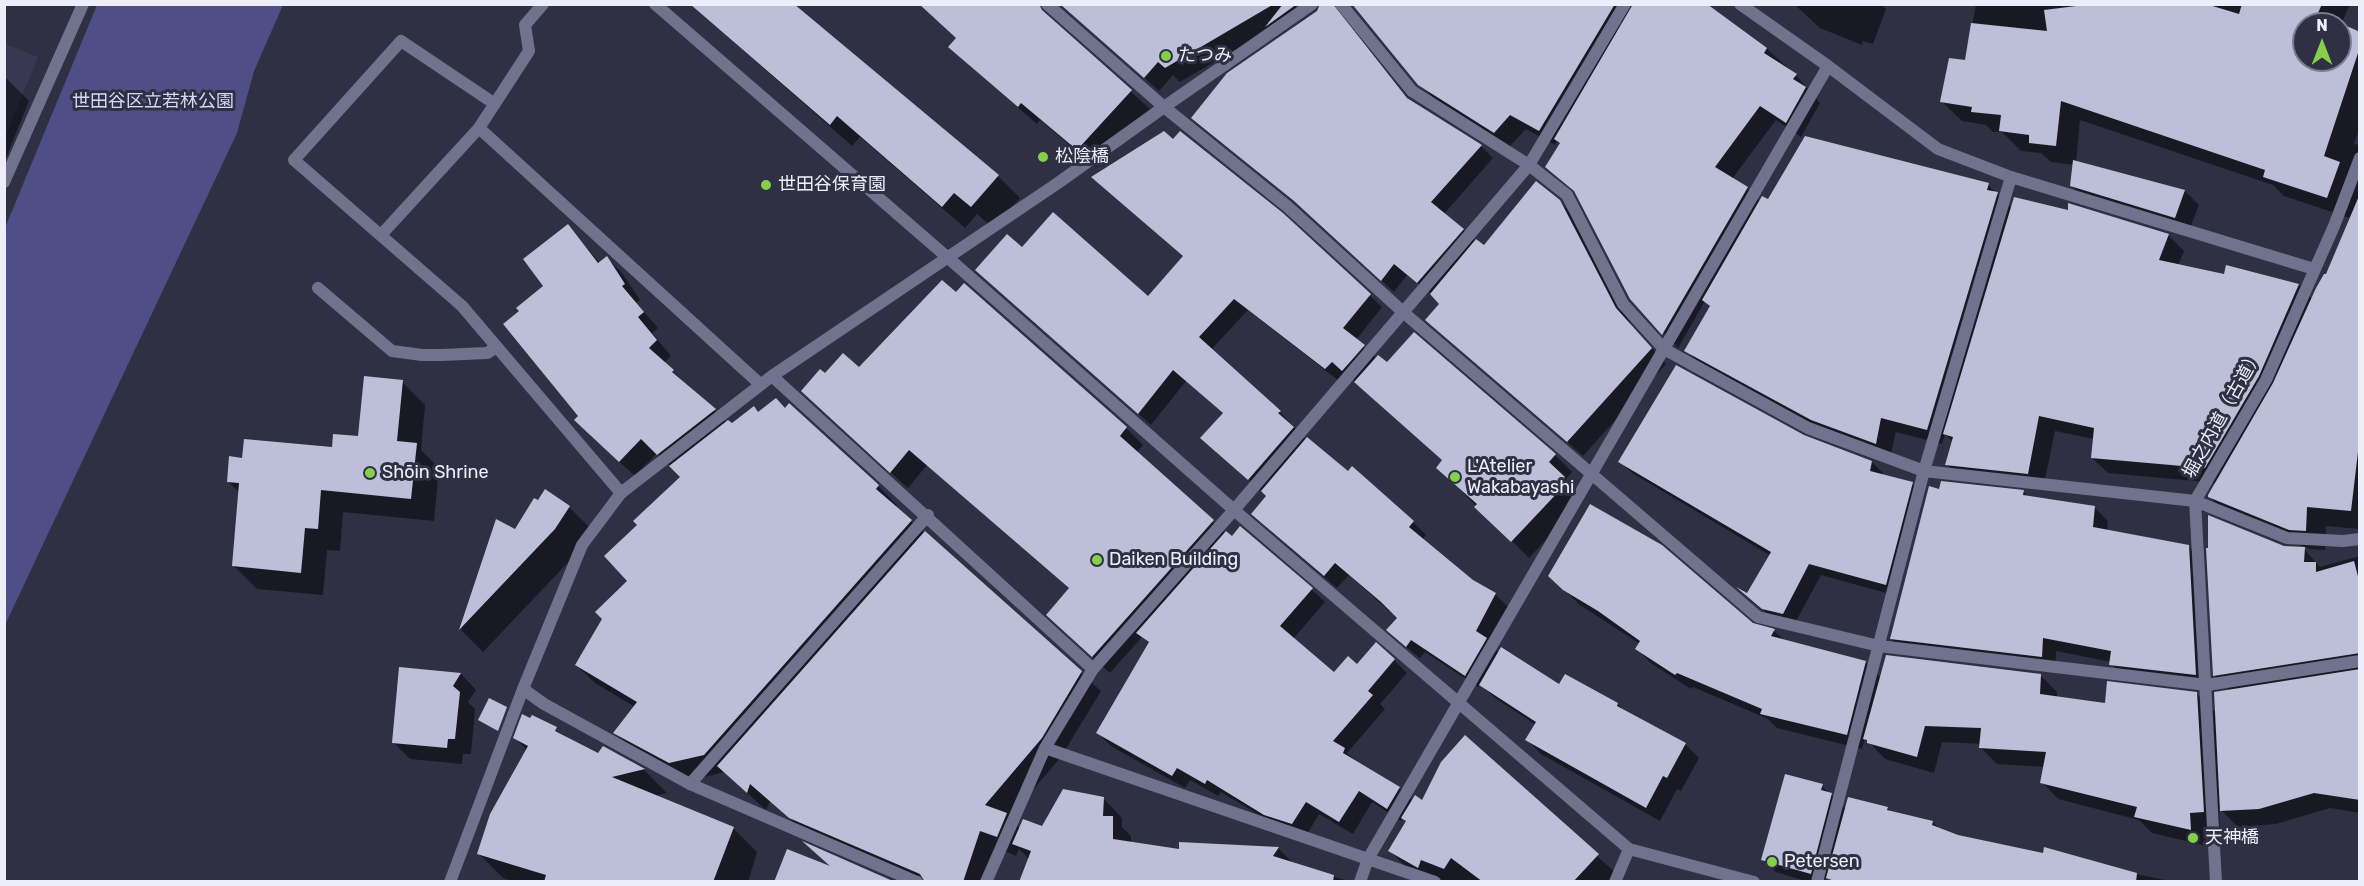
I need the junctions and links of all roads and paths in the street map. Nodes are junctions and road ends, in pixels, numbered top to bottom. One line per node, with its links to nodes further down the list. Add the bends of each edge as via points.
1 (83, 4): 17 (street)
2 (543, 4): 11 (street, via 525,25 529,51)
3 (655, 4): 19 (street)
4 (1047, 4): 12 (street)
5 (1312, 4): 12 (street)
6 (1341, 4): 15 (street, via 1412,91)
7 (1625, 4): 15 (street)
8 (1740, 4): 9 (street)
9 (1753, 9): 10 (street)
10 (1828, 66): 16 (street, via 1938,149); 24 (street)
11 (495, 104): 13 (street); 18 (street, via 401,41 294,160)
12 (1164, 107): 19 (street); 22 (street, via 1288,207)
13 (479, 128): 18 (street); 26 (street)
14 (2360, 158): 20 (street, 堀之内道（古道）)
15 (1529, 165): 22 (street); 24 (street, via 1567,195 1623,304)
16 (2011, 177): 20 (street); 27 (street)
17 (4, 182)
18 (381, 235): 23 (street, via 462,306)
19 (947, 257): 25 (street); 31 (street)
20 (2314, 269): 30 (street, 堀之内道（古道）, via 2266,380)
21 (318, 288): 23 (street, via 392,351 441,355 487,353)
22 (1404, 312): 28 (street); 31 (street)
23 (496, 347): 29 (street)
24 (1664, 349): 27 (street, via 1808,428); 28 (street)
25 (772, 376): 26 (street); 32 (street)
26 (760, 384): 29 (street)
27 (1924, 471): 30 (street); 34 (street)
28 (1591, 472): 34 (street, via 1758,617); 39 (street)
29 (621, 493): 38 (street, via 582,545)
30 (2195, 501): 33 (street, via 2287,538); 37 (street, 堀之内道（古道）)
31 (1234, 510): 36 (street); 39 (street)
32 (928, 515): 36 (street); 41 (street)
33 (2360, 539)
34 (1879, 646): 37 (street); 51 (street)
35 (2360, 661): 37 (street)
36 (1093, 669): 40 (street)
37 (2207, 686): 52 (street, 堀之内道（古道）)
38 (523, 689): 41 (street); 44 (street)
39 (1457, 702): 42 (street); 43 (street)
40 (1045, 748): 43 (street); 46 (street)
41 (690, 784): 45 (street)
42 (1629, 849): 49 (street); 50 (street)
43 (1368, 860): 47 (street); 48 (street)
44 (450, 882)
45 (917, 882)
46 (986, 882)
47 (1360, 882)
48 (1435, 882)
49 (1615, 882)
50 (1754, 882)
51 (1817, 882)
52 (2216, 882)

